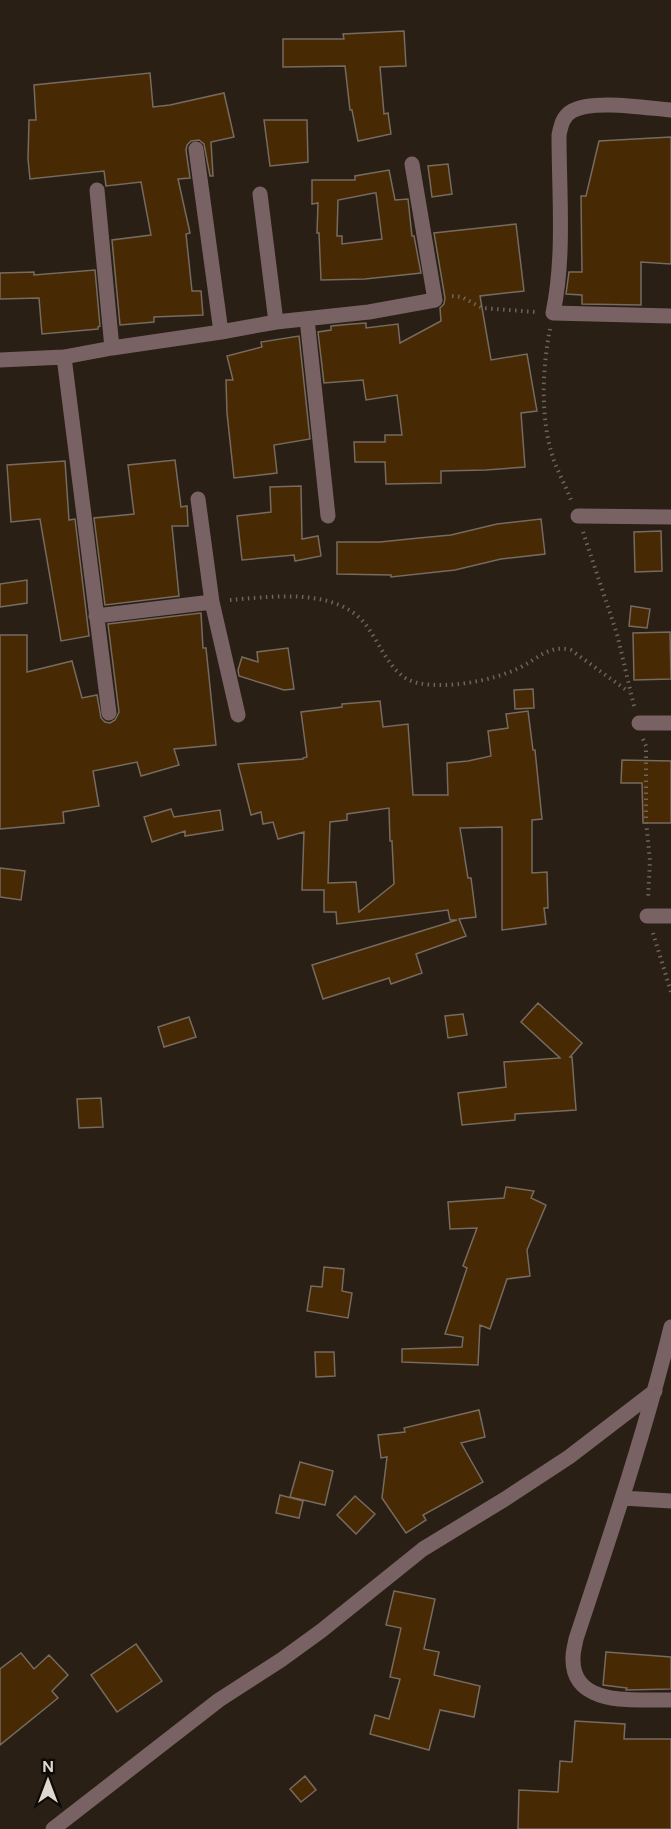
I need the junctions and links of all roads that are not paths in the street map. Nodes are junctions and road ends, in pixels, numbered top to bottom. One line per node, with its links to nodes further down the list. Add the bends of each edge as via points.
1 (671, 110): 6 (street, via 595,105 570,112 561,122 560,265 553,313)
2 (196, 149): 9 (street)
3 (412, 164): 7 (street, via 435,300)
4 (97, 190): 10 (street)
5 (260, 194): 8 (street)
6 (671, 316)
7 (306, 319): 8 (street); 14 (street)
8 (276, 321): 9 (street)
9 (221, 332): 10 (street)
10 (112, 348): 11 (street)
11 (64, 357): 12 (street); 18 (street)
12 (0, 360)
13 (198, 499): 17 (street)
14 (328, 516)
15 (578, 516): 16 (street)
16 (671, 517)
17 (212, 602): 18 (street); 20 (street)
18 (96, 616): 19 (street)
19 (109, 713)
20 (238, 715)
21 (639, 723): 22 (street)
22 (671, 723)
23 (648, 916): 24 (street)
24 (671, 916)
25 (671, 1327): 26 (street)
26 (655, 1391): 27 (street); 30 (street, via 569,1457 423,1549 321,1631 219,1700)
27 (623, 1498): 28 (street); 29 (street, via 576,1639 575,1675 584,1690 607,1698)
28 (671, 1501)
29 (671, 1700)
30 (53, 1829)

